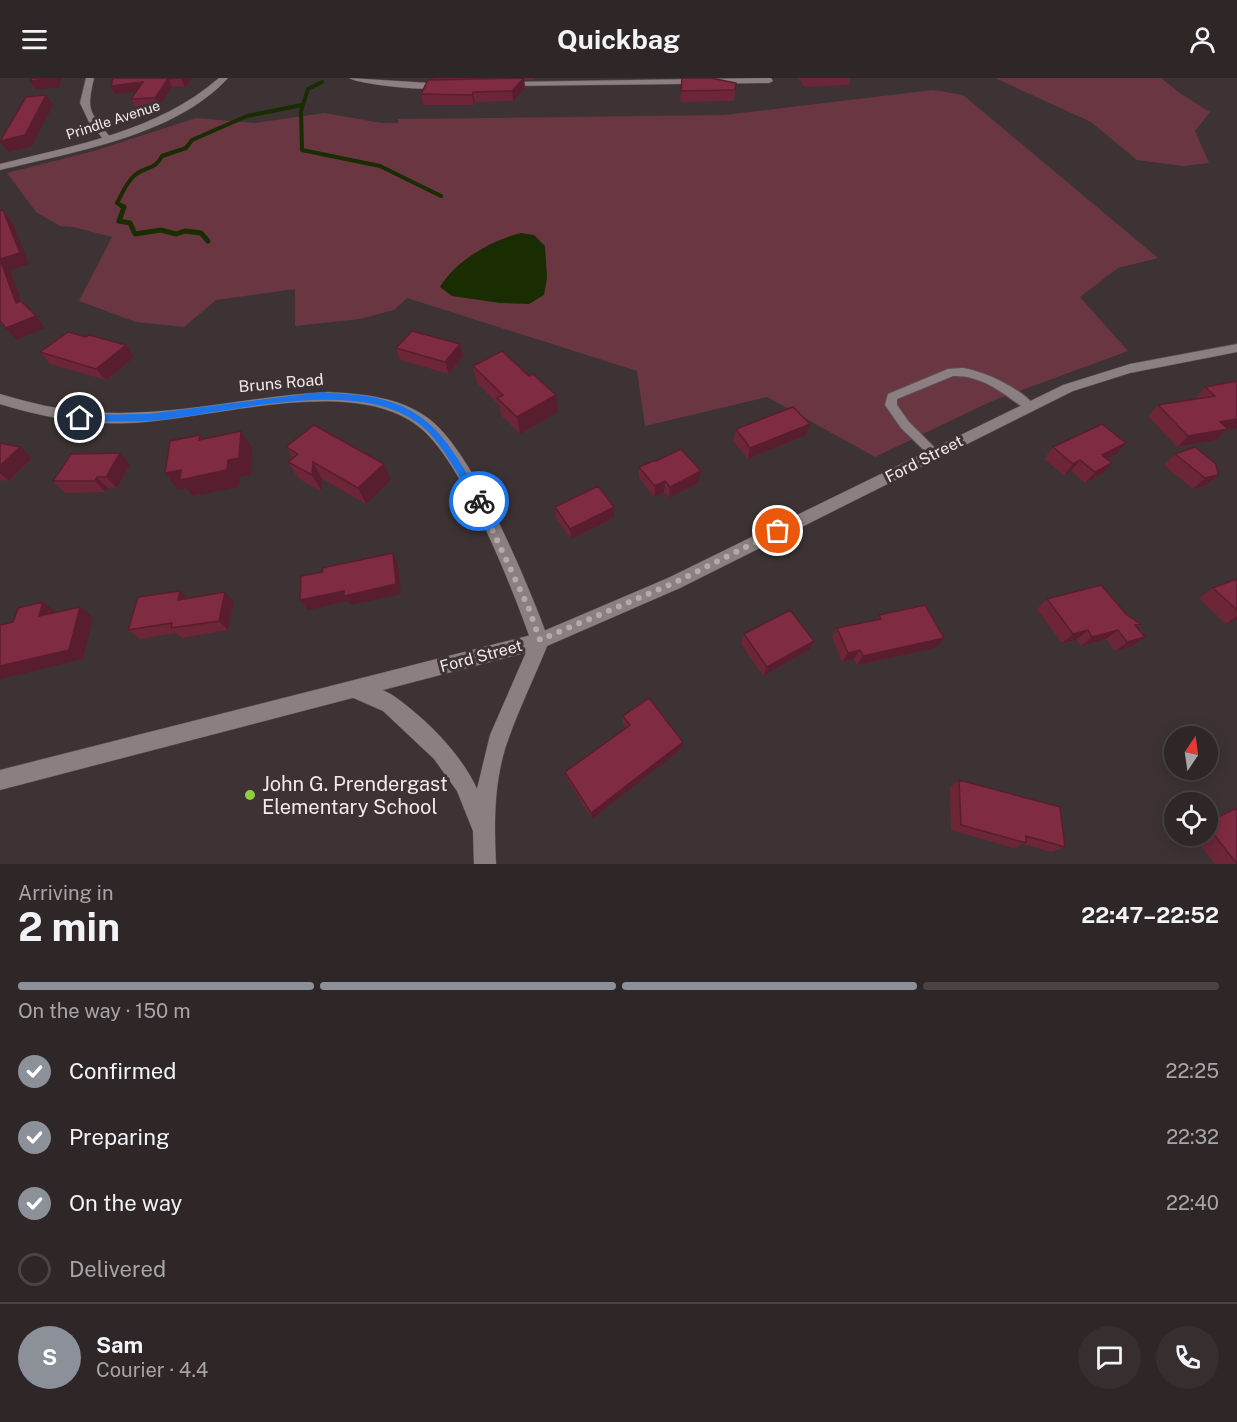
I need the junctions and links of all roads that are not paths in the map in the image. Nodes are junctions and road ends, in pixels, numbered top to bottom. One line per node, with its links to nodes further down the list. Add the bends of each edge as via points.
1 (90, 78): 8 (street, via 84,103 86,112)
2 (224, 78): 8 (street, Prindle Avenue, via 204,96 173,114)
3 (353, 78): 7 (street)
4 (768, 79): 5 (street)
5 (568, 80): 6 (street)
6 (491, 85)
7 (450, 86)
8 (107, 138): 9 (street, Prindle Avenue)
9 (0, 167)
10 (1237, 348): 12 (street, Ford Street, via 1103,375)
11 (0, 399): 14 (street, Bruns Road, via 36,411 80,418 148,417 322,396 375,401 403,410 438,437 476,495)
12 (1029, 406): 13 (street, Ford Street); 13 (lane, via 983,376 961,371 892,398 896,415)
13 (934, 453): 14 (street, Ford Street, via 674,583)
14 (540, 640): 15 (street, Ford Street); 17 (street, via 499,736)
15 (356, 689): 16 (street, Ford Street); 17 (street, via 390,704 441,752 464,784)
16 (0, 780)
17 (483, 829): 18 (street)
18 (485, 864)

